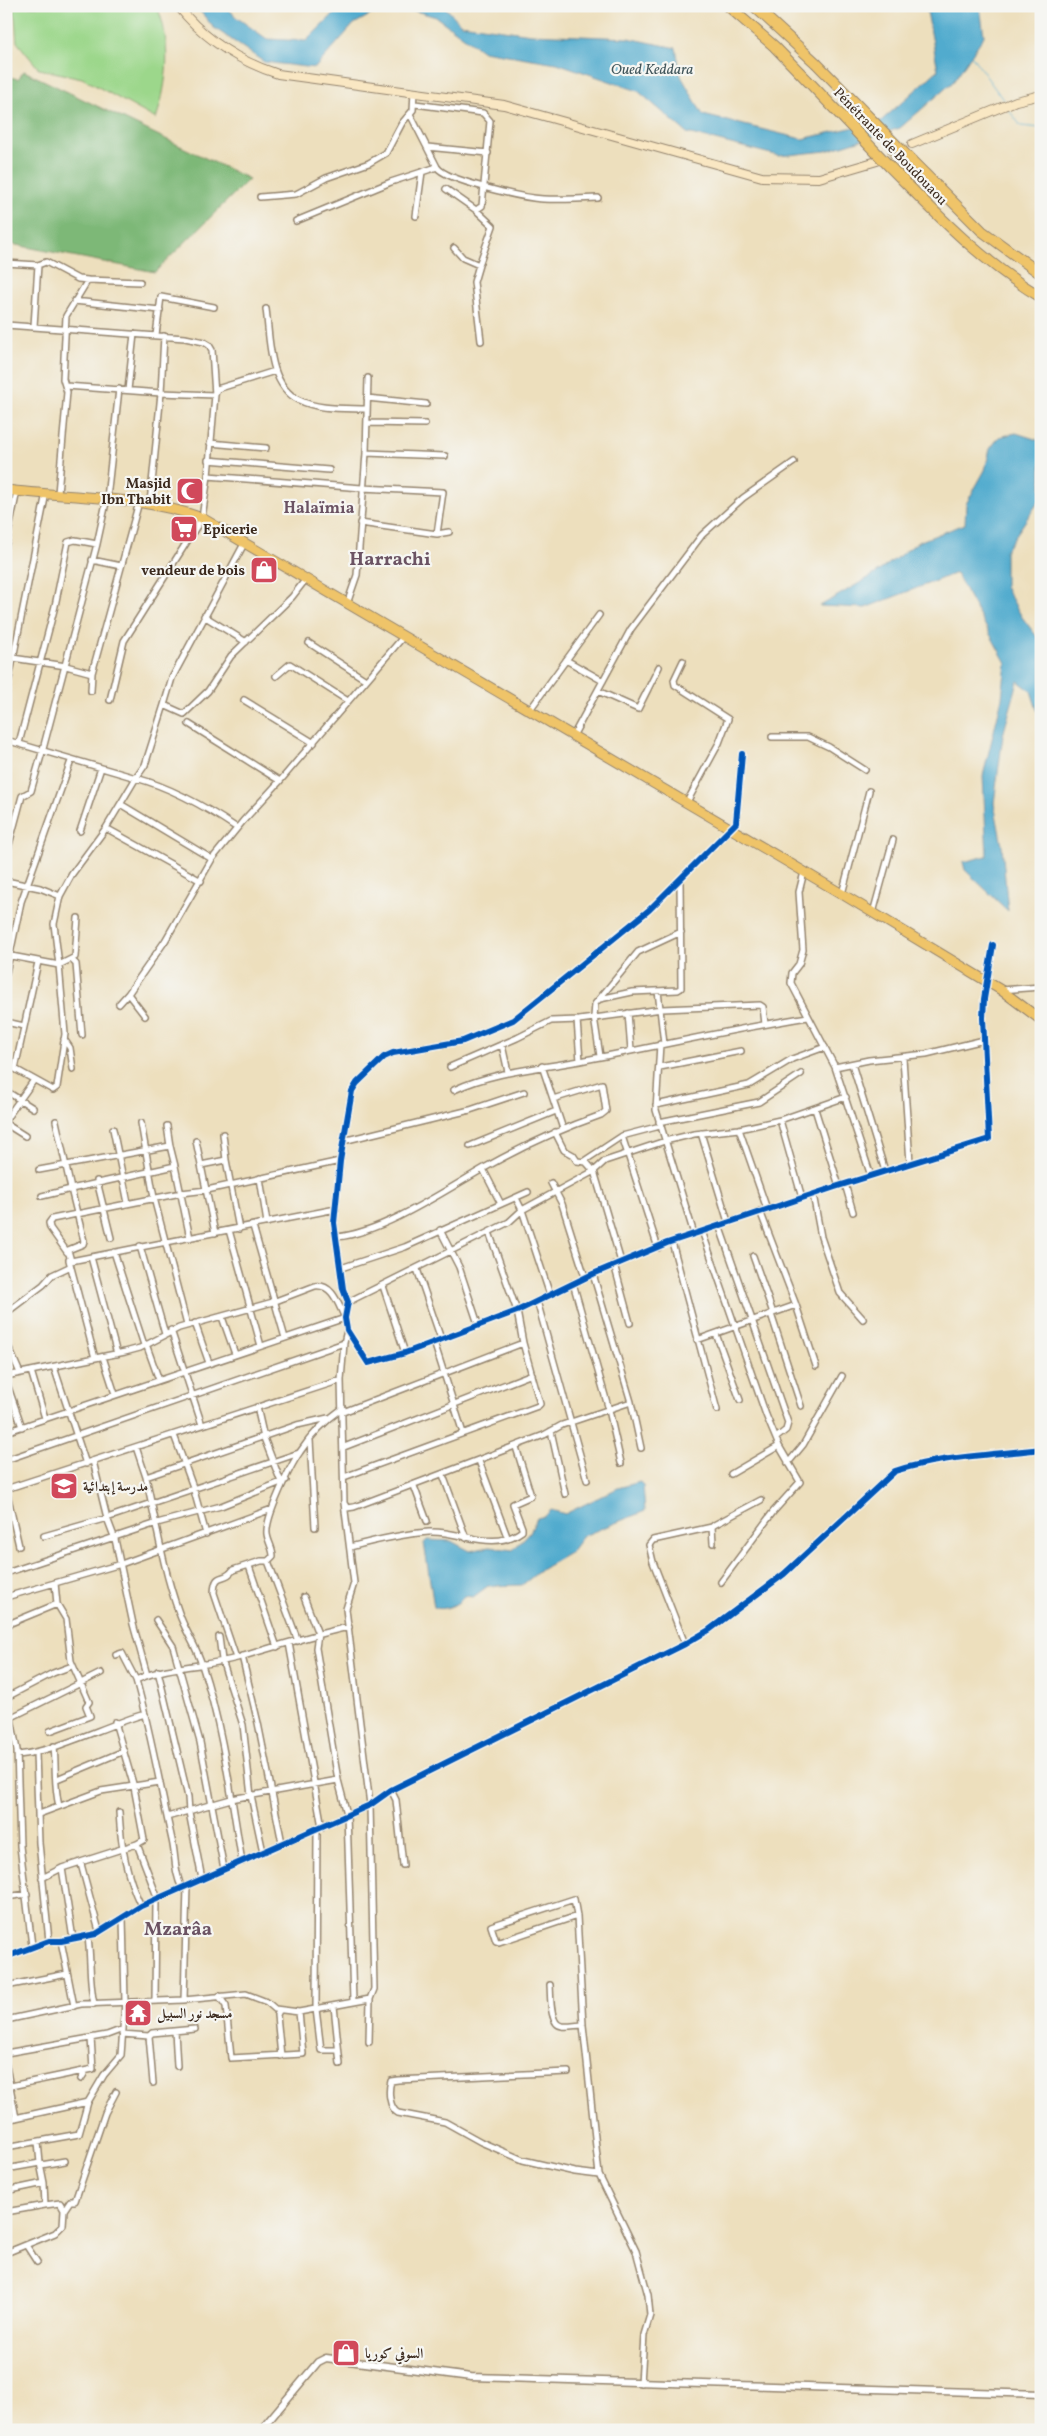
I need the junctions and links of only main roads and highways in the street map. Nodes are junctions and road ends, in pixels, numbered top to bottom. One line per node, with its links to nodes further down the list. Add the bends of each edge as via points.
1 (178, 6): 6 (main road, via 211,40 254,66 301,79 504,105 762,177 819,178)
2 (728, 6): 8 (highway, Pénétrante de Boudouaou, bridge, via 774,46 969,245 1024,288)
3 (754, 6): 7 (highway, Pénétrante de Boudouaou, bridge, via 816,63 982,231)
4 (1041, 94): 5 (main road, via 1016,101)
5 (912, 144)
6 (877, 161)
7 (1041, 274)
8 (1041, 297)
9 (11, 491): 10 (main road, via 150,503 202,518 732,828 1001,990)
10 (1041, 1020)

